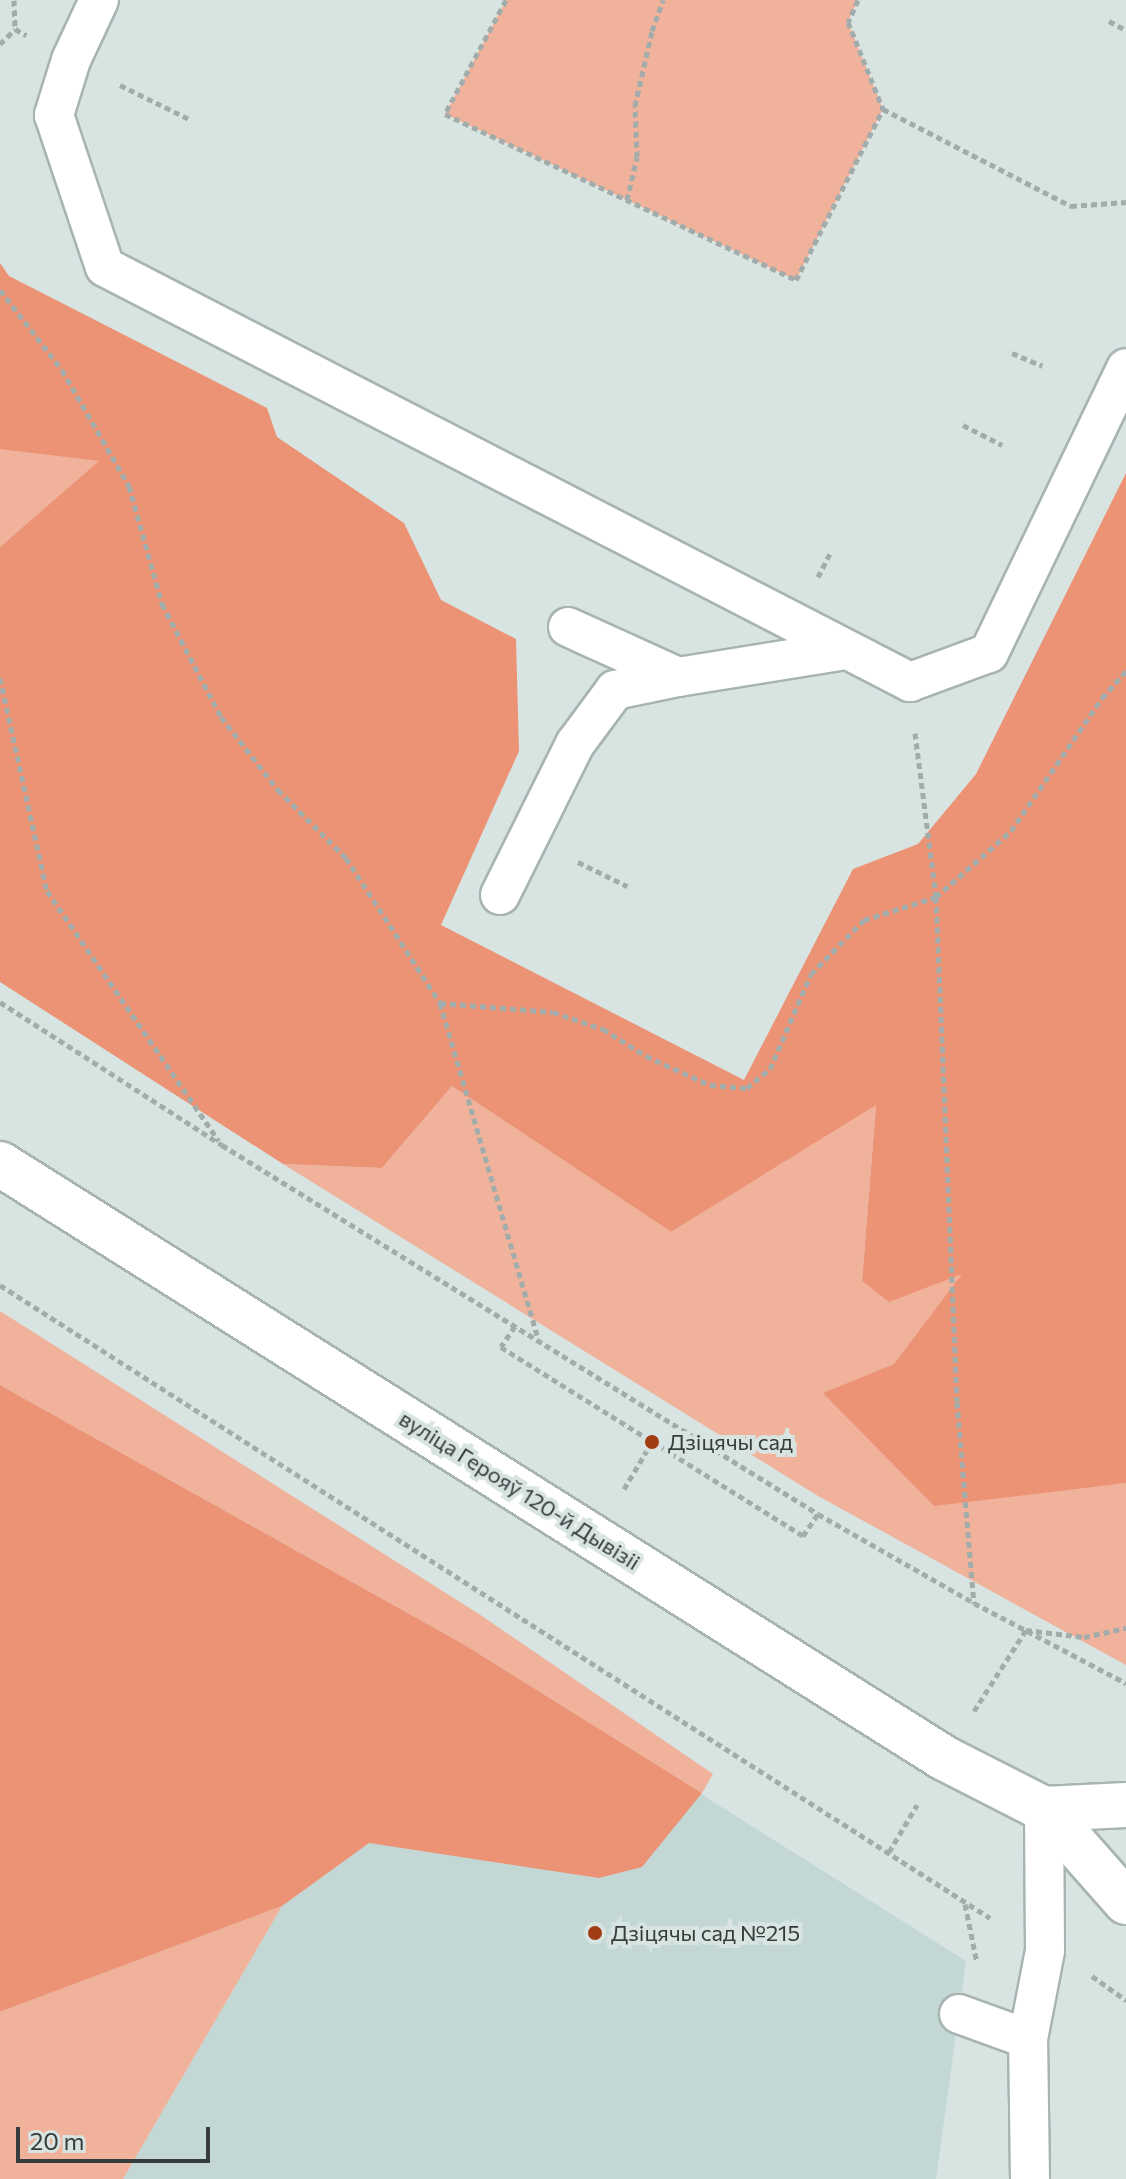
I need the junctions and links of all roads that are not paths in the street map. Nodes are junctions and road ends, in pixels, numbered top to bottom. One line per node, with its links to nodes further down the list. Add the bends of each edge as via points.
1 (99, 0): 4 (lane, via 71,60 54,115 105,267)
2 (1126, 368): 4 (lane, via 989,653 910,682)
3 (568, 627): 5 (lane)
4 (846, 650): 5 (lane)
5 (678, 677): 6 (lane, via 615,690 575,744)
6 (500, 895)
7 (0, 1164): 9 (street, вуліца Герояў 120-й Дывізіі, via 944,1758)
8 (1126, 1805): 9 (street, вуліца Герояў 120-й Дывізіі)
9 (1044, 1809): 10 (street, вуліца Герояў 120-й Дывізіі); 12 (lane, via 1045,1951)
10 (1126, 1902)
11 (959, 2014): 12 (lane)
12 (1028, 2039): 13 (lane)
13 (1030, 2179)

